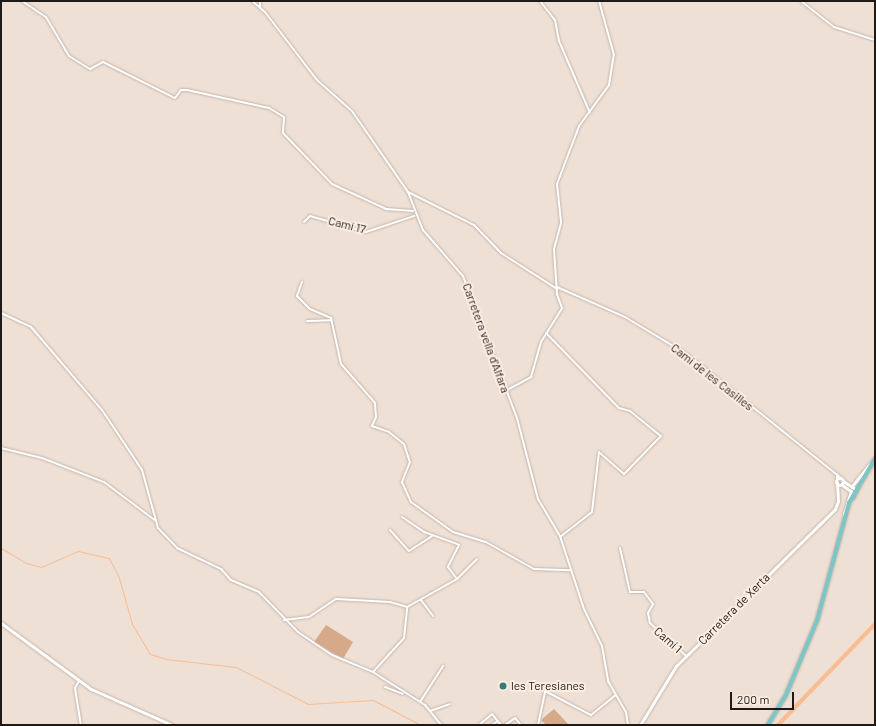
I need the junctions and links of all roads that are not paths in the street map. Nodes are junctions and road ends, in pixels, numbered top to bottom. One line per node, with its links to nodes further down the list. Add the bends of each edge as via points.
1 (22, 1): 11 (street, via 46,17 70,56 90,69 103,62 175,98 181,90 187,90 269,108 284,117 283,133 332,184 386,209)
2 (252, 1): 7 (street, Carretera vella d'Alfara)
3 (260, 1): 7 (street)
4 (540, 1): 9 (street, via 555,20 560,41)
5 (599, 1): 9 (street, via 614,54 609,85)
6 (801, 1): 8 (street, via 834,27)
7 (260, 7): 10 (street, Carretera vella d'Alfara, via 317,80 352,111)
8 (875, 40)
9 (590, 113): 15 (street, via 579,126 557,184 561,222 554,247)
10 (408, 192): 11 (street, Carretera vella d'Alfara); 15 (street, Camí de les Casilles, via 474,225 501,253)
11 (413, 211): 12 (street, Carretera vella d'Alfara)
12 (415, 216): 13 (street, Camí 17, via 366,232 310,216); 20 (street, Carretera vella d'Alfara, via 463,276)
13 (304, 222)
14 (302, 282): 17 (street, via 298,297 310,309)
15 (557, 288): 19 (street, via 562,308); 23 (street, Camí de les Casilles, via 621,315 672,344)
16 (1, 313): 32 (street, via 31,327 102,410 142,470)
17 (331, 320): 18 (street); 39 (street, via 341,364 375,404 376,417 372,426 389,432 405,448 410,462 402,482 412,503 454,532 486,542 534,569)
18 (307, 322)
19 (546, 333): 20 (street, via 531,377); 35 (street, via 619,408 630,411 662,436 624,474 598,452 592,512)
20 (505, 391): 35 (street, Carretera vella d'Alfara, via 517,418 538,499)
21 (1, 448): 32 (street, via 42,458 104,482)
22 (875, 459): 24 (main road); 28 (main road)
23 (836, 473): 25 (street, Camí de les Casilles); 26 (street)
24 (865, 476): 28 (main road); 30 (main road)
25 (843, 480): 26 (main road); 27 (main road); 28 (main road)
26 (837, 482): 27 (main road); 29 (main road)
27 (841, 486): 28 (main road); 29 (main road)
28 (852, 488): 30 (main road); 36 (main road)
29 (838, 492): 46 (main road, Carretera de Xerta, via 838,503)
30 (849, 508): 36 (main road)
31 (402, 518): 34 (street)
32 (156, 521): 44 (street, via 158,528 177,548 221,569 231,580 263,594)
33 (390, 530): 34 (street, via 409,551)
34 (432, 536): 40 (street, via 460,546 448,567)
35 (560, 536): 39 (street, Carretera vella d'Alfara)
36 (839, 539): 68 (main road, via 814,630 786,695)
37 (620, 548): 46 (street, Camí 1, via 630,592 644,592 653,604 648,613 650,623)
38 (477, 559): 40 (street)
39 (571, 570): 52 (street, Carretera vella d'Alfara, via 584,609 602,646 608,681)
40 (457, 579): 41 (street)
41 (421, 600): 42 (street); 43 (street)
42 (408, 607): 44 (street, via 390,602 336,599 309,617); 48 (street, via 404,638)
43 (433, 616)
44 (284, 620): 48 (street, via 332,655)
45 (1, 623): 49 (main road)
46 (686, 656): 67 (main road, Carretera de Xerta)
47 (443, 666): 53 (street)
48 (373, 672): 51 (street)
49 (80, 681): 57 (street, via 75,688); 58 (main road)
50 (385, 687): 51 (street)
51 (405, 694): 53 (street)
52 (616, 695): 65 (street, via 591,715 545,691); 66 (street, Carretera vella d'Alfara)
53 (420, 702): 55 (street)
54 (450, 704): 55 (street)
55 (430, 711): 59 (street)
56 (498, 721): 60 (street, via 492,714); 61 (street); 62 (street)
57 (81, 725)
58 (172, 725)
59 (441, 725)
60 (480, 725)
61 (492, 725)
62 (501, 725)
63 (505, 725): 64 (street, via 515,718)
64 (520, 725)
65 (538, 725)
66 (628, 725)
67 (640, 725)
68 (768, 725)

